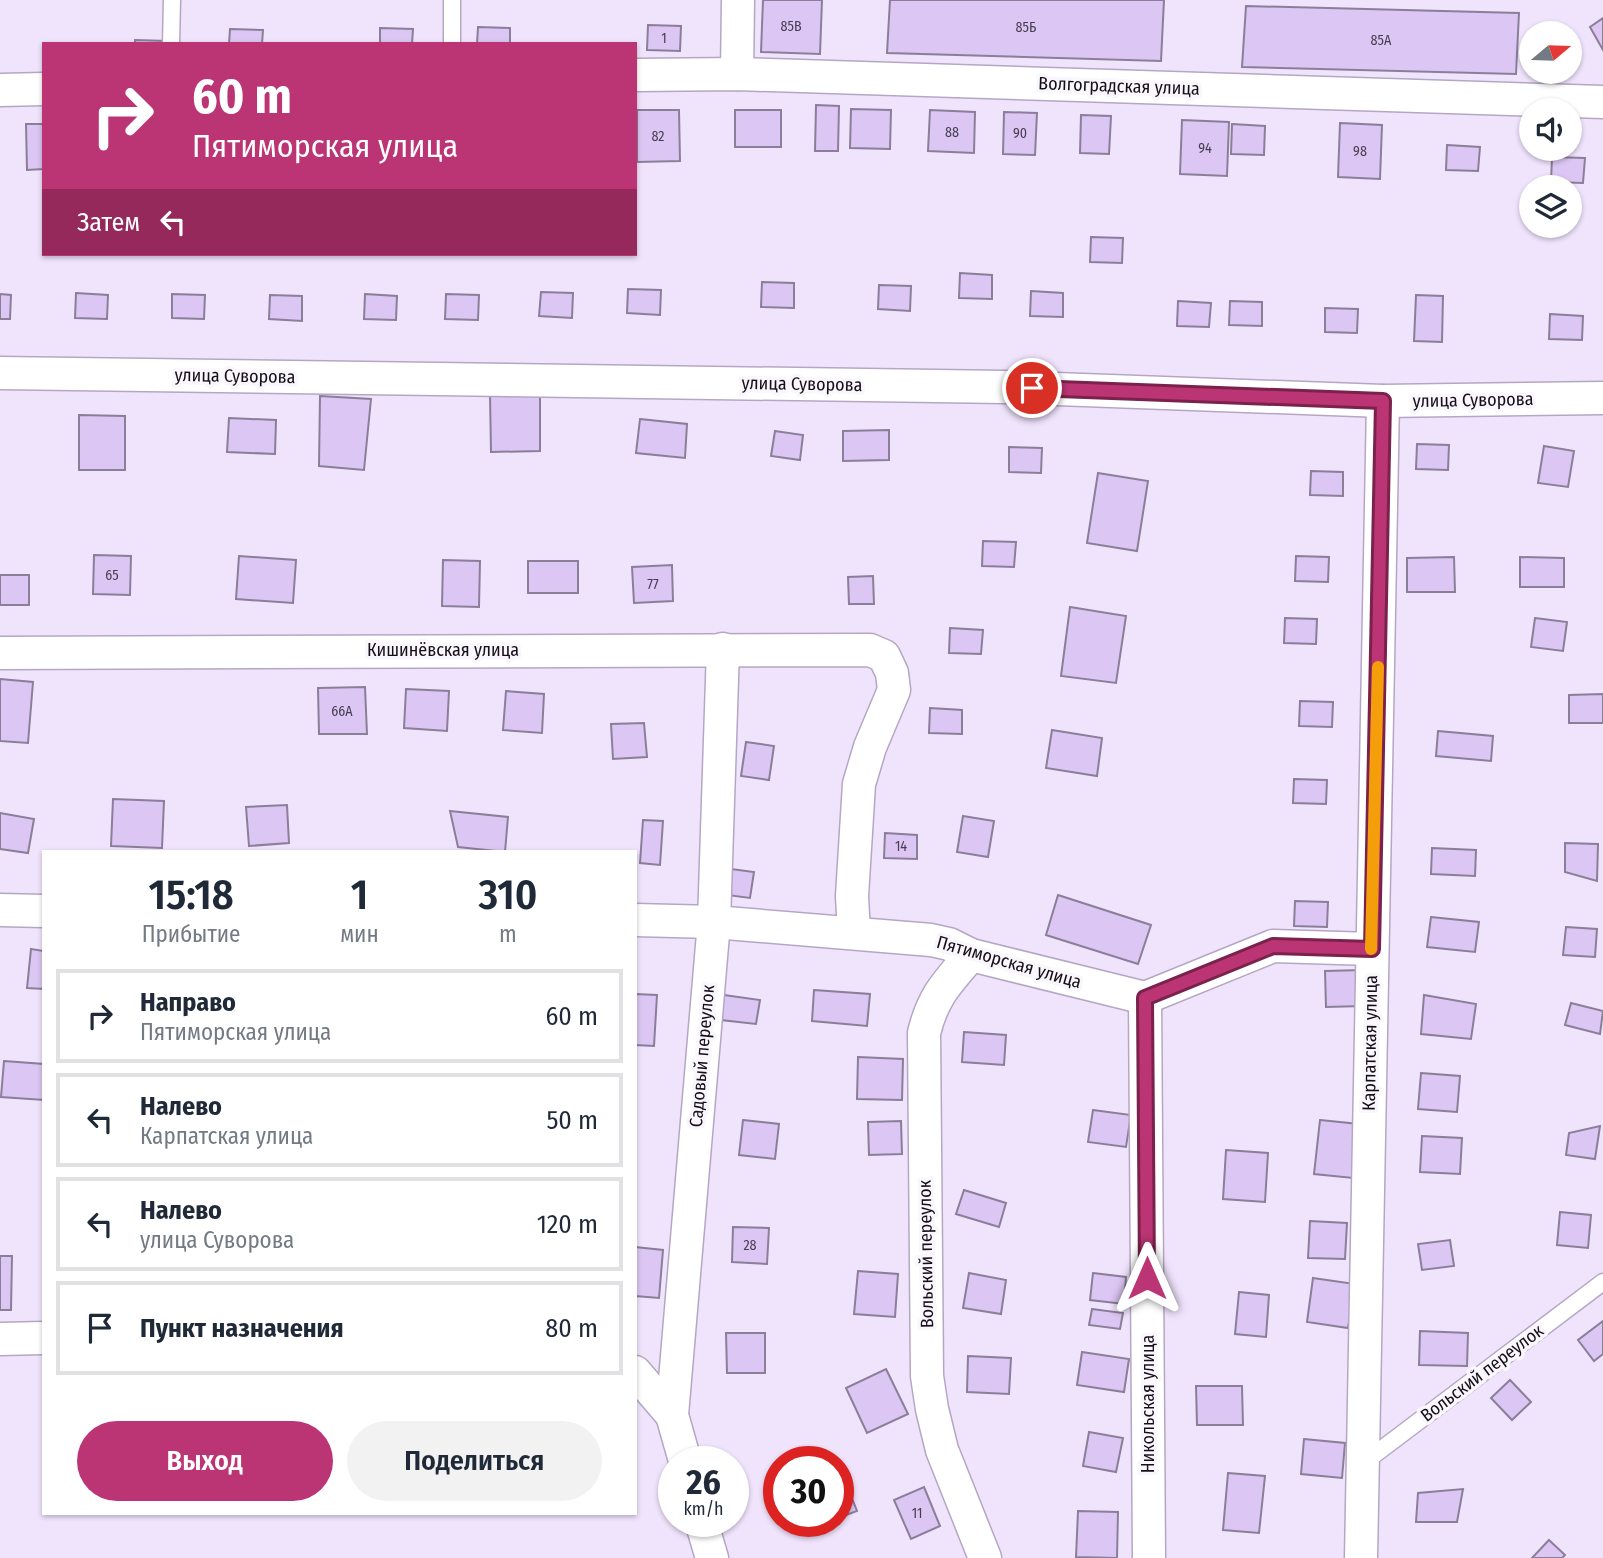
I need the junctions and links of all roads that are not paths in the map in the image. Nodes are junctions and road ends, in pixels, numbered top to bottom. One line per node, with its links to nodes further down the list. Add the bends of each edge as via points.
1 (172, 0): 4 (lane)
2 (453, 0): 5 (lane)
3 (738, 0): 6 (street)
4 (171, 42)
5 (452, 42)
6 (737, 74): 7 (street, Волгоградская улица); 10 (street, Волгоградская улица)
7 (637, 75)
8 (0, 89): 9 (street)
9 (42, 89)
10 (1603, 102)
11 (0, 373): 13 (street, улица Суворова, via 992,387)
12 (1603, 398): 13 (street, улица Суворова)
13 (1383, 401): 21 (street, Карпатская улица)
14 (723, 649): 15 (street, Кишинёвская улица); 19 (street, Садовый переулок); 20 (street, Кишинёвская улица, via 870,650 884,656 892,673 894,690 859,784)
15 (0, 653)
16 (0, 910): 17 (street)
17 (42, 911)
18 (637, 920): 19 (street, Пятиморская улица)
19 (713, 922): 20 (street, Пятиморская улица); 28 (street, Садовый переулок)
20 (854, 933): 22 (street, Пятиморская улица, via 931,940)
21 (1372, 949): 23 (street, via 1273,946); 30 (street, Карпатская улица)
22 (971, 955): 23 (street, Пятиморская улица); 33 (street, Вольский переулок, via 938,994 924,1033 928,1376 942,1450)
23 (1145, 998): 34 (street, Никольская улица)
24 (1603, 1282): 30 (lane, Вольский переулок)
25 (42, 1338): 26 (street)
26 (0, 1339)
27 (637, 1374): 28 (street)
28 (672, 1415): 29 (street, Садовый переулок)
29 (681, 1446)
30 (1362, 1464): 35 (street, Карпатская улица)
31 (706, 1537): 32 (street)
32 (712, 1558)
33 (985, 1558)
34 (1149, 1558)
35 (1361, 1558)

